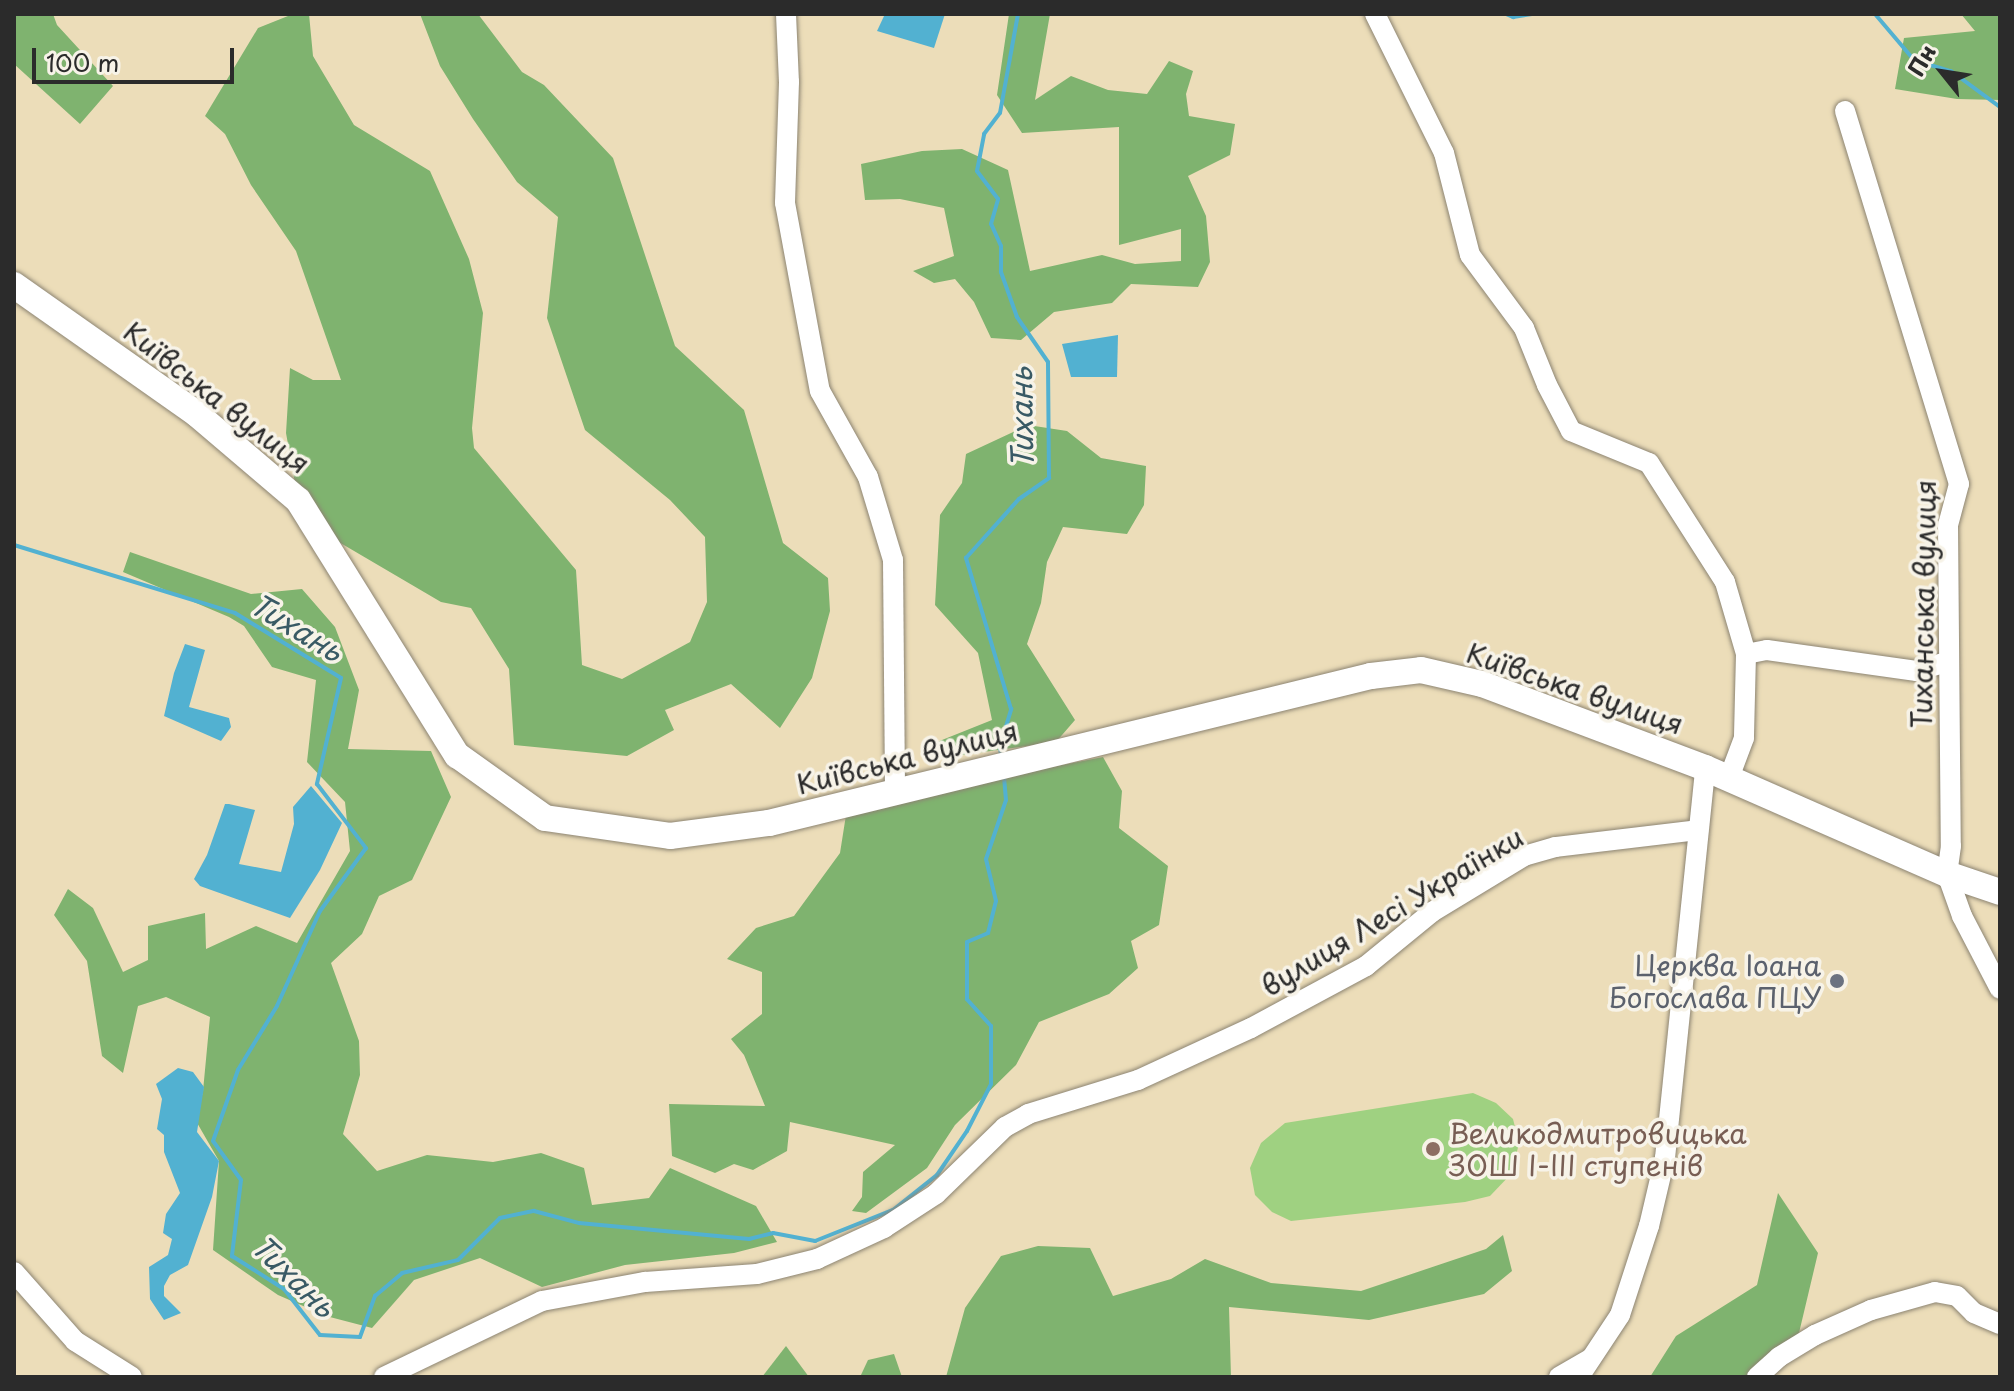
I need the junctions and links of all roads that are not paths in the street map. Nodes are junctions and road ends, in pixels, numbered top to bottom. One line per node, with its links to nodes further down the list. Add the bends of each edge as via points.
1 (786, 14): 9 (street, via 785,203 820,391 868,477 893,560)
2 (1375, 14): 5 (street, via 1444,153 1470,255 1524,328 1571,431 1649,463 1725,582)
3 (1845, 111): 6 (street, Тиханська вулиця, via 1959,484 1948,525)
4 (14, 285): 9 (main road, Київська вулиця, via 198,415 298,500 457,755 545,818 670,836 769,823)
5 (1746, 654): 6 (street, via 1767,650 1917,671); 8 (street, via 1744,738)
6 (1947, 662): 11 (street, Тиханська вулиця)
7 (1705, 768): 8 (main road, Київська вулиця); 9 (main road, Київська вулиця, via 1482,684 1421,670 1371,676); 10 (street)
8 (1729, 778): 11 (main road, Київська вулиця)
9 (895, 793)
10 (1698, 830): 16 (street, via 1665,1158 1620,1315); 18 (street, вулиця Лесі Українки, via 1556,847 1524,856 1432,912 1366,966 1251,1028 1138,1080 1028,1114 1005,1127 936,1194 884,1228 817,1259 757,1274 645,1282 542,1301)
11 (1947, 874): 12 (main road, Київська вулиця); 13 (street)
12 (2000, 892)
13 (2000, 989)
14 (14, 1272): 17 (street, via 75,1341)
15 (2000, 1324): 21 (street, via 1974,1313 1957,1296 1935,1292 1871,1310 1815,1335)
16 (1592, 1357): 19 (street); 20 (street)
17 (132, 1377)
18 (384, 1377)
19 (1559, 1377)
20 (1579, 1377)
21 (1757, 1377)

